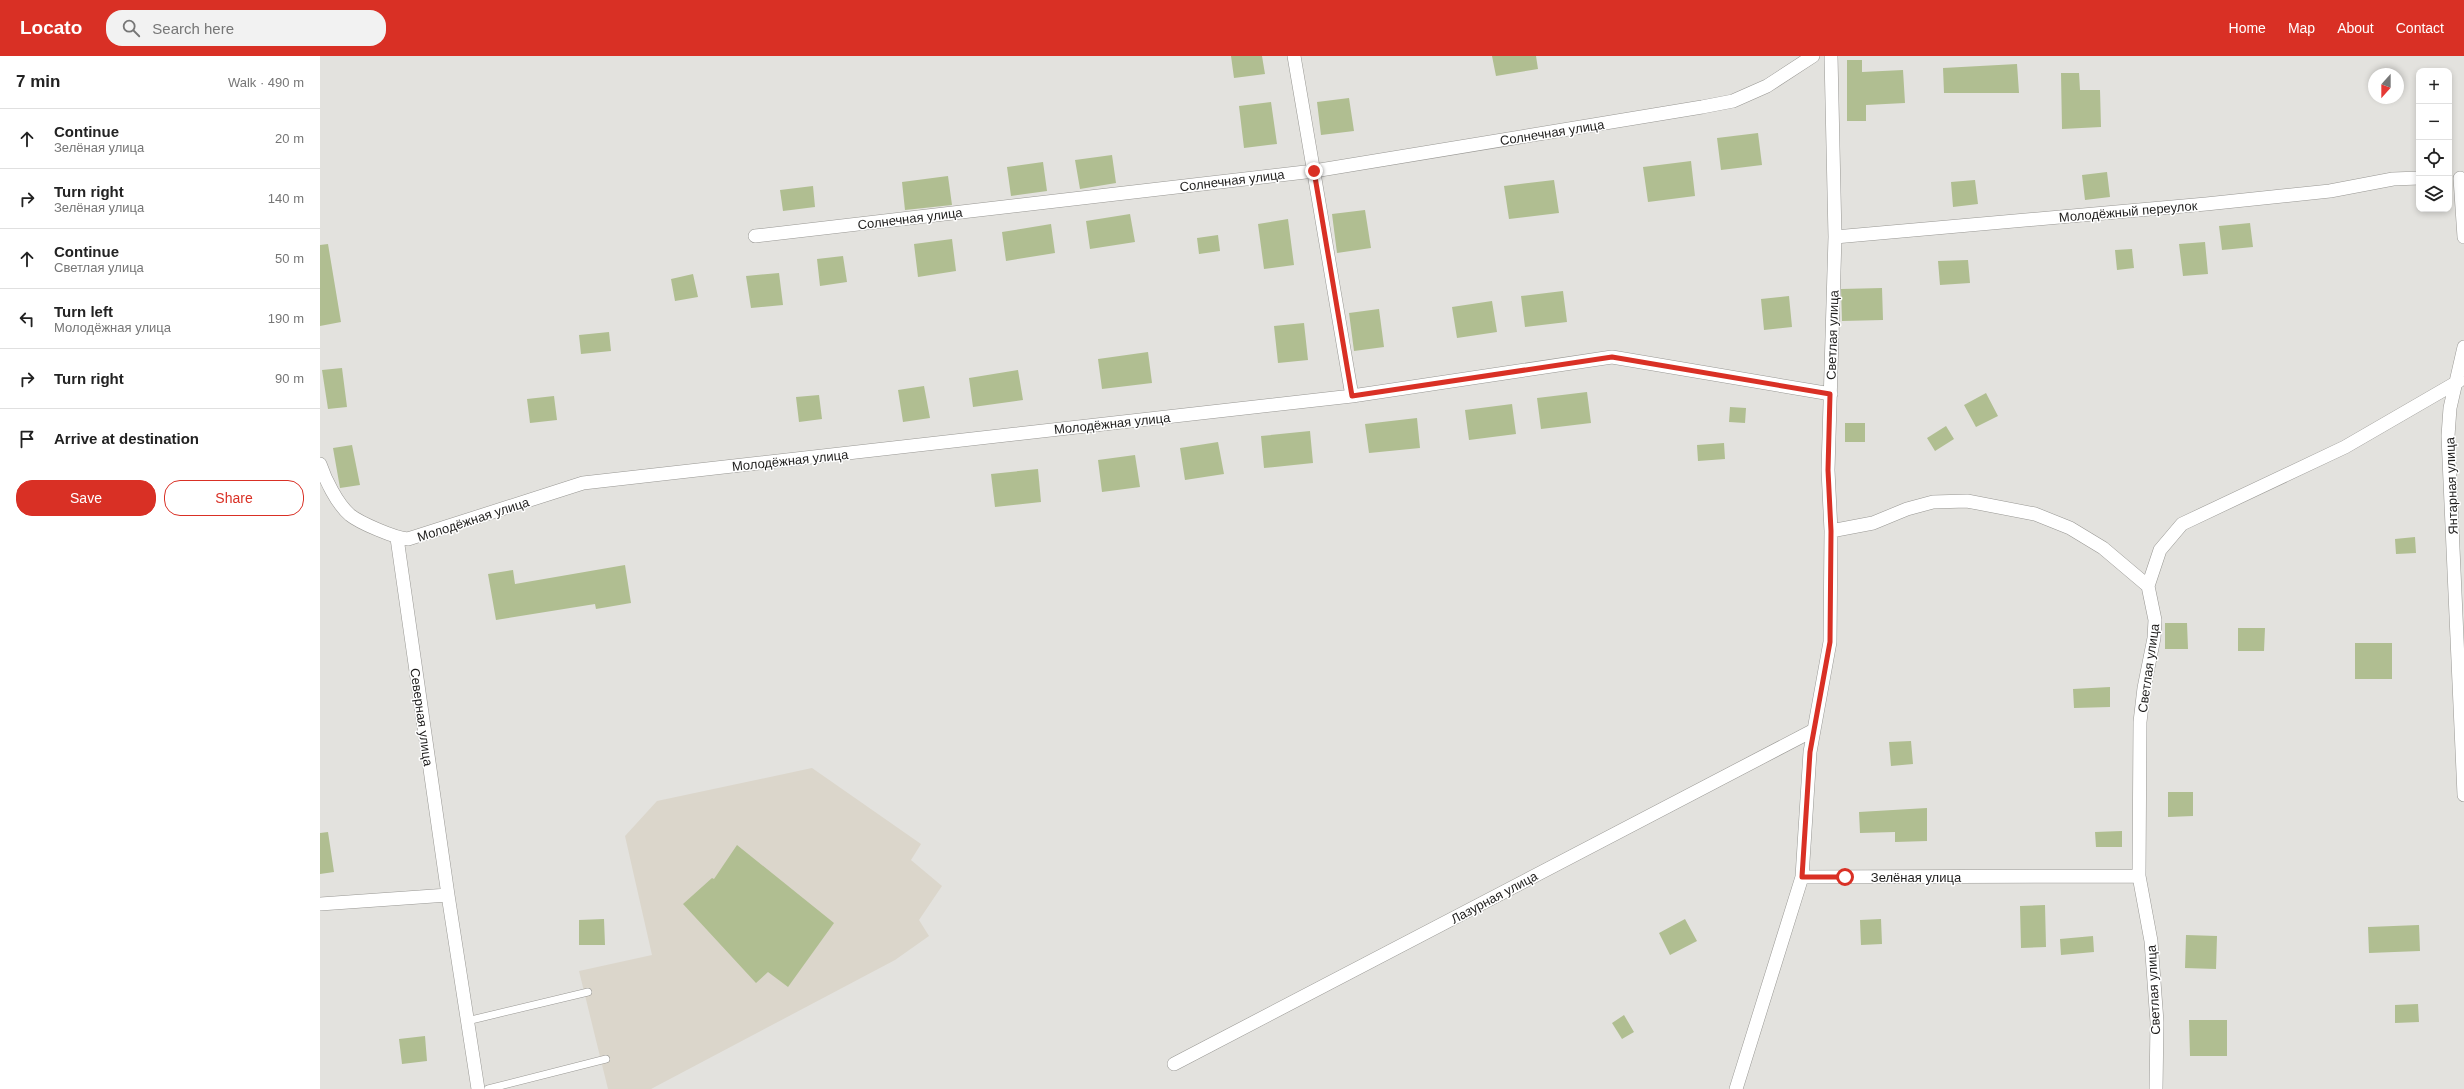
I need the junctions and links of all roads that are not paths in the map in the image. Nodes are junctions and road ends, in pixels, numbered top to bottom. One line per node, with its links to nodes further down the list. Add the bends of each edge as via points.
1 (1294, 56): 4 (street)
2 (1813, 56): 4 (street, Солнечная улица, via 1767,86 1733,101)
3 (1831, 56): 8 (street, Светлая улица)
4 (1314, 171): 7 (street, Солнечная улица); 13 (street)
5 (2416, 178): 8 (street, Молодёжный переулок, via 2393,179 2330,191 2206,204)
6 (2459, 178): 9 (street)
7 (755, 236)
8 (1836, 237): 12 (street, Светлая улица)
9 (2464, 237)
10 (2464, 346): 11 (street, Янтарная улица)
11 (2460, 380): 17 (street, via 2345,447 2182,524 2160,550); 19 (street, Янтарная улица, via 2450,408 2448,436)
12 (1830, 394): 13 (street, Молодёжная улица, via 1612,357); 15 (street, Светлая улица, via 1828,470)
13 (1352, 396): 16 (street, Молодёжная улица, via 583,483 420,536)
14 (320, 464): 16 (street, via 325,480 350,514)
15 (1831, 531): 17 (street, via 1873,523 1933,502 1967,501 2035,514 2070,528 2103,548); 18 (street, via 1830,642)
16 (397, 538): 22 (street, Северная улица)
17 (2148, 586): 20 (street, Светлая улица, via 2155,620 2140,722)
18 (1814, 730): 21 (street, via 1810,752); 27 (street, Лазурная улица)
19 (2464, 795)
20 (2139, 876): 21 (street, Зелёная улица); 31 (street, Светлая улица, via 2151,941 2157,1022)
21 (1802, 877): 30 (street)
22 (448, 895): 23 (street); 25 (street, Северная улица)
23 (320, 904)
24 (588, 992): 25 (lane)
25 (467, 1021): 28 (street, Северная улица)
26 (606, 1060): 29 (lane)
27 (1174, 1064)
28 (478, 1089)
29 (488, 1089)
30 (1736, 1089)
31 (2156, 1089)

